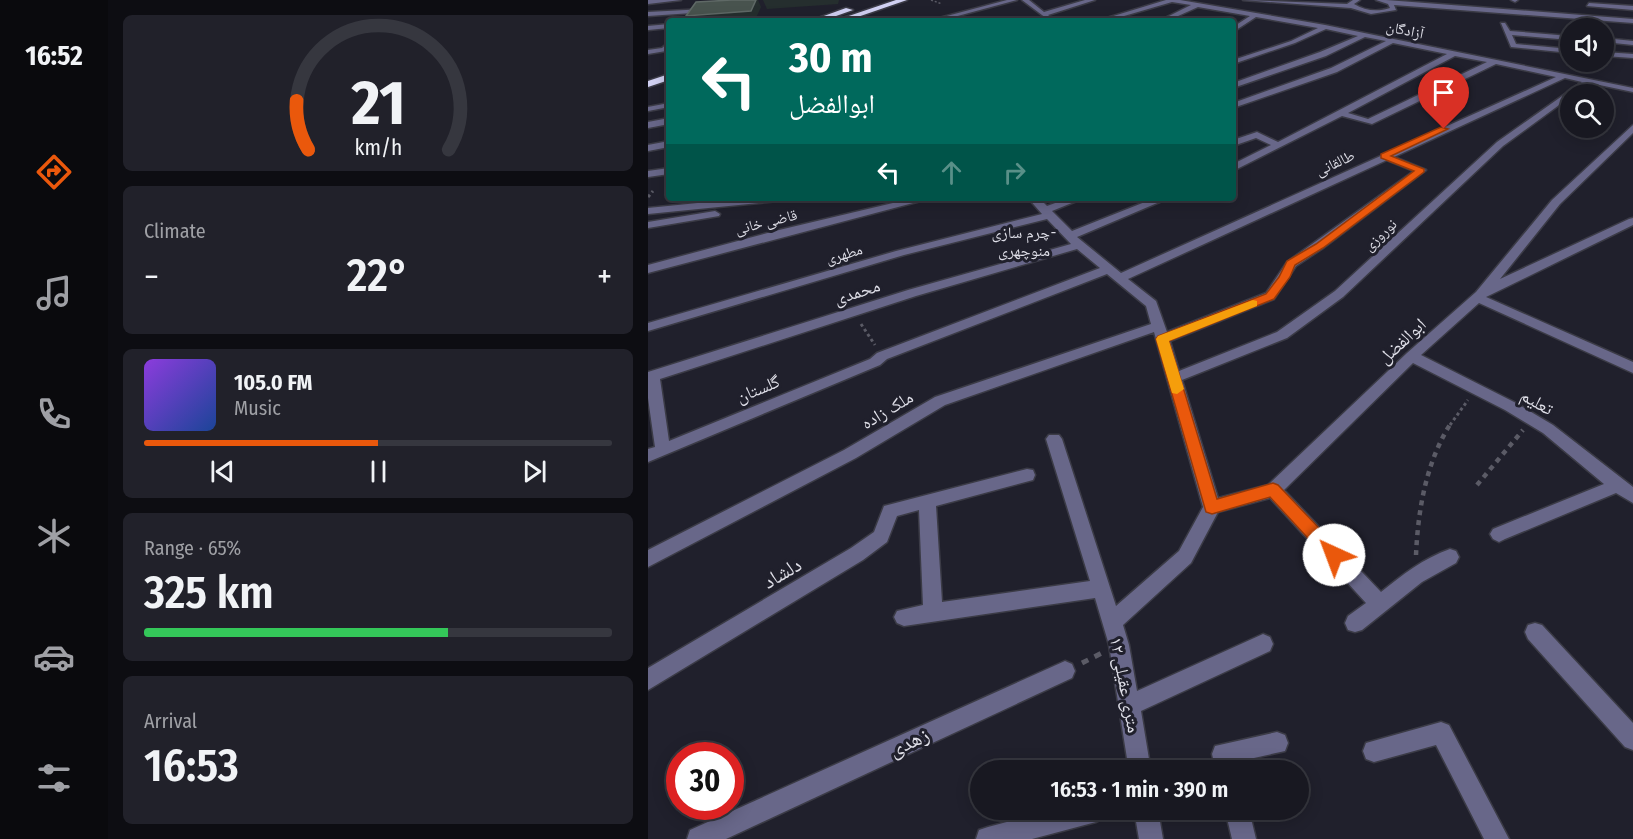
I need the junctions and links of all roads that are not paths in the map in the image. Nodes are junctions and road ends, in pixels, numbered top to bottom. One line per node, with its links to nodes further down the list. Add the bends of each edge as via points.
1 (678, 0): 11 (street)
2 (879, 0): 23 (highway)
3 (903, 0): 24 (highway)
4 (1014, 0): 25 (street)
5 (1025, 0): 19 (street)
6 (1092, 0): 19 (street)
7 (1171, 0): 12 (street, آزادگان); 27 (street)
8 (1245, 0): 13 (street)
9 (1476, 0): 17 (street)
10 (1625, 0): 16 (street)
11 (648, 2)
12 (1195, 2): 20 (street, آزادگان); 21 (street, آزادگان); 28 (street)
13 (1354, 2): 14 (street, via 1366,11)
14 (1386, 3): 17 (street); 34 (street)
15 (1588, 5): 16 (street)
16 (1633, 9)
17 (1479, 10): 29 (street)
18 (648, 14): 22 (street, via 708,9)
19 (1043, 14): 26 (street)
20 (1255, 15): 21 (street, آزادگان); 33 (street)
21 (1272, 15): 31 (street, آزادگان); 59 (street, آزادگان)
22 (694, 18)
23 (823, 18)
24 (847, 18)
25 (943, 18)
26 (1049, 18)
27 (1110, 18)
28 (1167, 18)
29 (1633, 21)
30 (666, 26): 32 (street)
31 (1325, 27): 36 (street, آزادگان); 50 (street)
32 (648, 28)
33 (1236, 28)
34 (1633, 28)
35 (1507, 33): 37 (street); 44 (street); 44 (street, via 1503,24)
36 (1365, 35): 38 (street, آزادگان); 58 (street)
37 (1560, 37)
38 (1392, 41): 47 (street, آزادگان); 61 (street, via 1334,70)
39 (1614, 41): 41 (street)
40 (648, 43): 42 (street)
41 (1633, 43)
42 (666, 45)
43 (666, 45): 46 (street)
44 (1513, 46): 45 (street)
45 (1560, 50)
46 (648, 52)
47 (1454, 53): 51 (street, آزادگان); 64 (street)
48 (1614, 55): 49 (street)
49 (1633, 56)
50 (1236, 61)
51 (1494, 62): 54 (street, آزادگان); 64 (street, via 1369,122)
52 (666, 69): 53 (highway)
53 (648, 74)
54 (1564, 76): 56 (street, آزادگان); 72 (street, طالقانی)
55 (666, 77): 57 (highway)
56 (1588, 81): 60 (street, آزادگان); 94 (street, نوروزی, via 1500,144 1339,294 1282,335)
57 (648, 84)
58 (1236, 85)
59 (1633, 85)
60 (1633, 90)
61 (1236, 105)
62 (666, 106): 63 (street)
63 (648, 109)
64 (1341, 113): 70 (street)
65 (666, 122): 66 (street)
66 (648, 125)
67 (1633, 128): 88 (street, via 1556,202)
68 (1236, 142): 70 (street, via 1257,135)
69 (666, 145): 71 (street)
70 (1277, 145): 73 (street)
71 (648, 148)
72 (1384, 156): 87 (street, طالقانی); 90 (street, ملک زاده, via 1421,170 1291,264 1270,296)
73 (1236, 166)
74 (666, 171): 75 (street)
75 (648, 174)
76 (752, 201): 81 (street); 84 (street, via 721,213)
77 (914, 201): 86 (street, قاضی خانی)
78 (1036, 201): 82 (street)
79 (1073, 201): 82 (street, مطهری)
80 (1158, 201): 85 (street, محمدی)
81 (648, 211)
82 (1047, 213): 85 (street); 89 (street, مطهری)
83 (1633, 220): 88 (street, ابوالفضل)
84 (648, 225)
85 (1075, 241): 87 (street); 93 (street, محمدی)
86 (648, 269)
87 (1114, 273): 90 (street, via 1152,304); 96 (street, گلستان, via 882,356)
88 (1478, 297): 91 (street, ابوالفضل); 92 (street)
89 (648, 327)
90 (1160, 332): 94 (street); 106 (street, ملک زاده, via 940,401 839,460)
91 (1412, 356): 99 (street, تعلیم, via 1531,420 1564,441); 100 (street, ابوالفضل)
92 (1633, 368)
93 (650, 377): 96 (street)
94 (1174, 378): 103 (street)
95 (1054, 439): 107 (street)
96 (663, 450): 97 (street, گلستان)
97 (648, 456)
98 (1027, 475): 102 (street, دلشاد)
99 (1617, 486): 101 (street, تعلیم); 104 (street)
100 (1273, 490): 103 (street, ابوالفضل); 108 (street)
101 (1633, 496)
102 (927, 501): 109 (street); 116 (street, دلشاد, via 890,511 881,537 857,554)
103 (1212, 507): 111 (street, ۱۲ متری عقیلی, via 1185,557)
104 (1499, 534)
105 (1450, 557): 108 (street, via 1416,576)
106 (648, 559)
107 (1101, 588): 109 (street); 111 (street)
108 (1380, 604): 112 (street)
109 (933, 612): 110 (street)
110 (904, 617)
111 (1112, 622): 117 (street, ۱۲ متری عقیلی)
112 (1355, 623)
113 (1535, 632): 118 (street)
114 (1263, 644): 117 (street)
115 (1065, 671): 126 (street, زهدی)
116 (648, 680)
117 (1129, 705): 121 (street, ۱۲ متری عقیلی)
118 (1633, 739)
119 (1277, 743): 122 (street, via 1223,754)
120 (1374, 751): 130 (street, via 1441,733)
121 (1138, 760)
122 (1224, 760)
123 (1059, 820): 127 (street)
124 (1148, 820): 128 (street)
125 (1239, 820): 129 (street)
126 (699, 839)
127 (988, 839)
128 (1151, 839)
129 (1244, 839)
130 (1497, 839)

